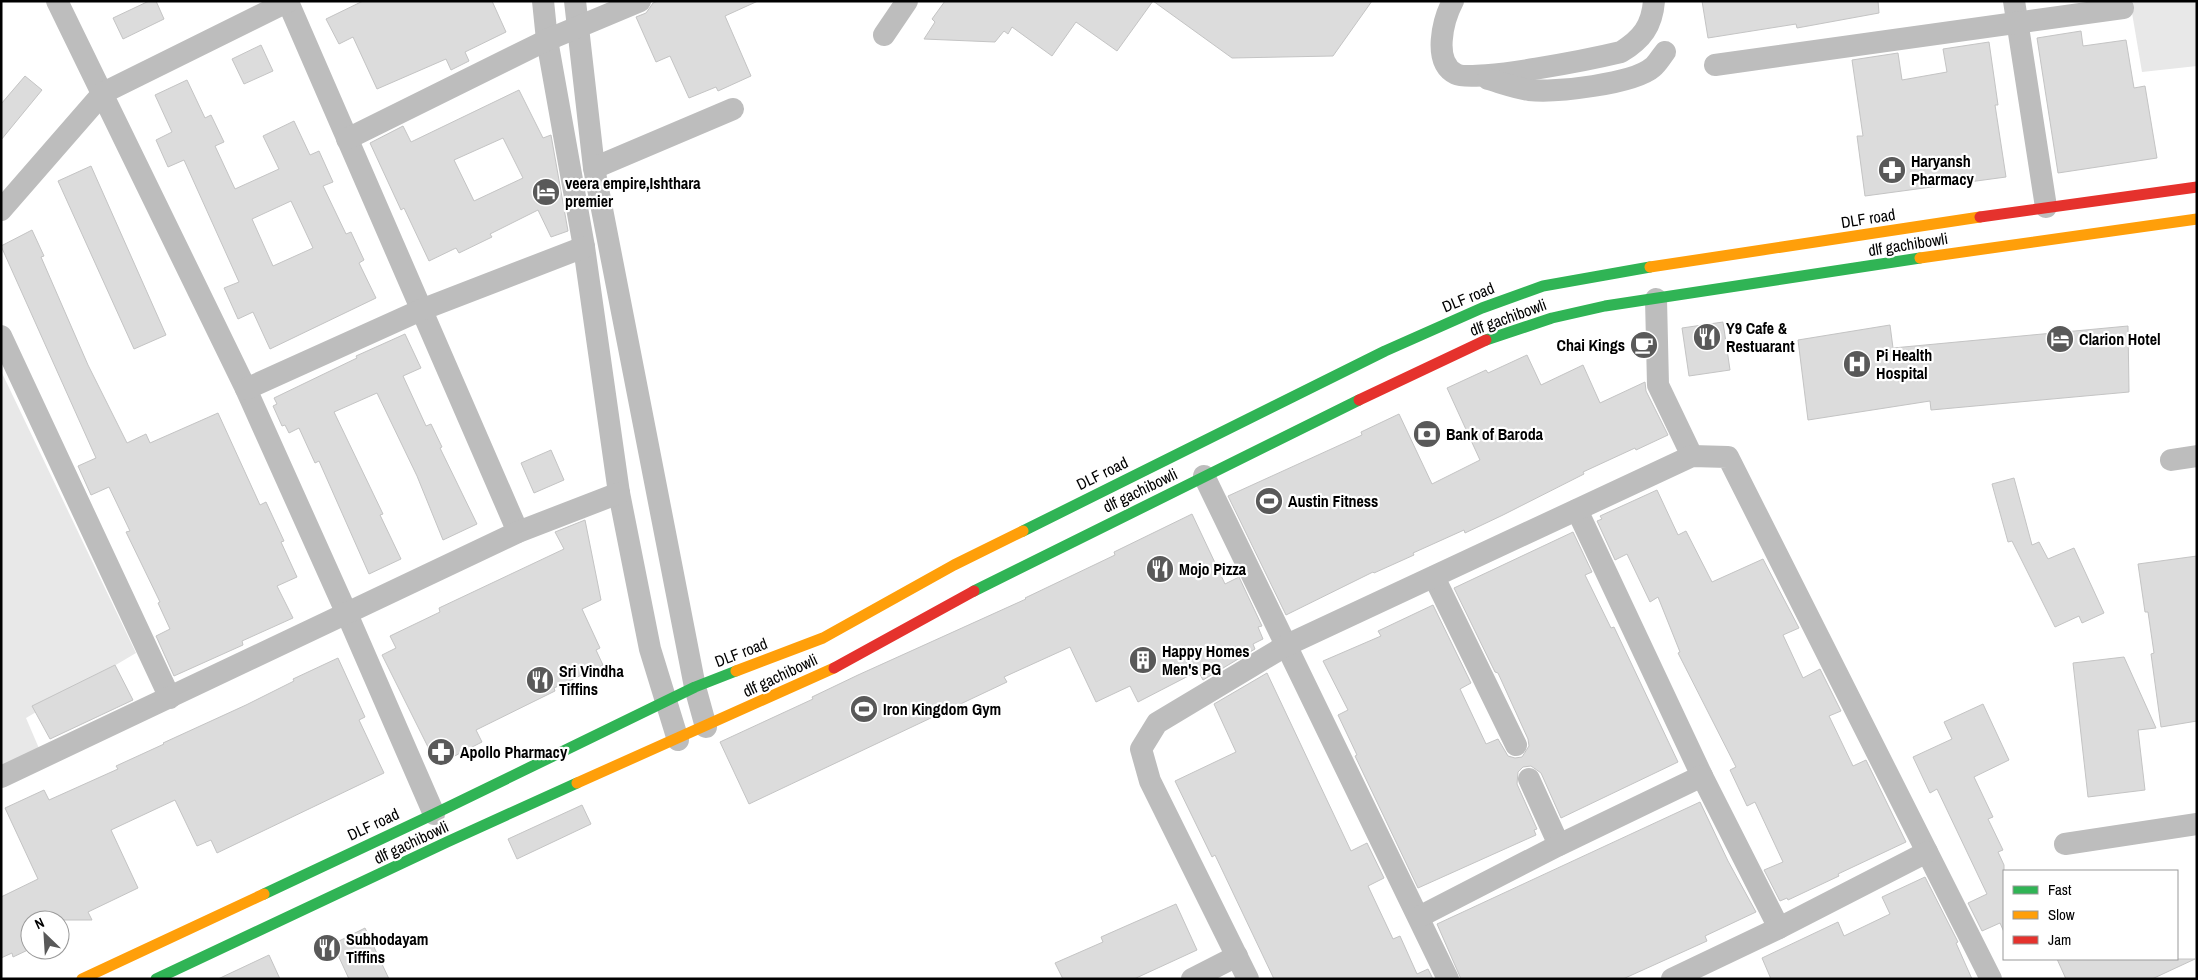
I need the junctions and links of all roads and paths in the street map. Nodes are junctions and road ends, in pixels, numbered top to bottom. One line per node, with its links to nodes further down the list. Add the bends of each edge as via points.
1 (57, 1): 17 (street)
2 (543, 1): 13 (street)
3 (575, 1): 11 (street)
4 (640, 1): 11 (street)
5 (907, 1): 12 (street)
6 (1453, 1): 16 (street, via 1441,38 1443,56 1455,74)
7 (1654, 1): 16 (street, via 1646,32 1621,52)
8 (288, 2): 17 (street); 19 (street)
9 (2123, 8): 10 (street)
10 (2016, 11): 15 (street); 22 (street)
11 (578, 26): 13 (street); 20 (street)
12 (884, 35)
13 (547, 40): 19 (street); 25 (street)
14 (1665, 52): 16 (street, via 1652,68 1636,77 1567,88 1530,90)
15 (1715, 65)
16 (1480, 77)
17 (103, 93): 23 (street); 29 (street)
18 (733, 109): 20 (street)
19 (347, 139): 27 (street)
20 (594, 168): 40 (street)
21 (2197, 187): 22 (main road, DLF road)
22 (2046, 207): 40 (main road, DLF road, via 1600,275 1543,286 1491,304 1385,351 963,560 823,638)
23 (1, 210)
24 (2197, 219): 26 (main road, dlf gachibowli, via 2051,238)
25 (584, 247): 27 (street); 34 (street)
26 (1656, 299): 30 (street, via 1658,385); 33 (main road, dlf gachibowli, via 1552,318 1494,337)
27 (421, 310): 29 (street); 36 (street)
28 (1, 336): 41 (street)
29 (246, 389): 38 (street)
30 (1692, 456): 35 (street); 53 (street, via 1728,457)
31 (2197, 456): 32 (street)
32 (2171, 460)
33 (1204, 476): 39 (street); 43 (main road, dlf gachibowli, via 969,593 838,666)
34 (619, 493): 36 (street); 42 (street, via 650,648)
35 (1577, 510): 37 (street); 46 (street)
36 (518, 532): 38 (street)
37 (1434, 577): 39 (street); 45 (street)
38 (348, 614): 41 (street); 49 (street)
39 (1287, 645): 54 (street); 56 (street, via 1157,723 1141,749 1150,781)
40 (695, 688): 42 (main road, DLF road); 43 (street)
41 (170, 698): 47 (street)
42 (666, 702): 44 (street); 49 (main road, DLF road)
43 (706, 727): 44 (main road, dlf gachibowli)
44 (678, 740): 58 (main road, dlf gachibowli, via 447,842)
45 (1516, 745)
46 (1702, 776): 52 (street); 55 (street)
47 (1, 777)
48 (1529, 778): 52 (street)
49 (434, 814): 57 (main road, DLF road)
50 (2197, 824): 51 (street)
51 (2065, 844)
52 (1559, 845): 54 (street)
53 (1927, 852): 55 (street); 63 (street)
54 (1419, 917): 61 (street)
55 (1779, 928): 62 (street)
56 (1237, 956): 59 (street); 60 (street)
57 (82, 979)
58 (156, 979)
59 (1192, 979)
60 (1248, 979)
61 (1448, 979)
62 (1672, 979)
63 (1991, 979)

